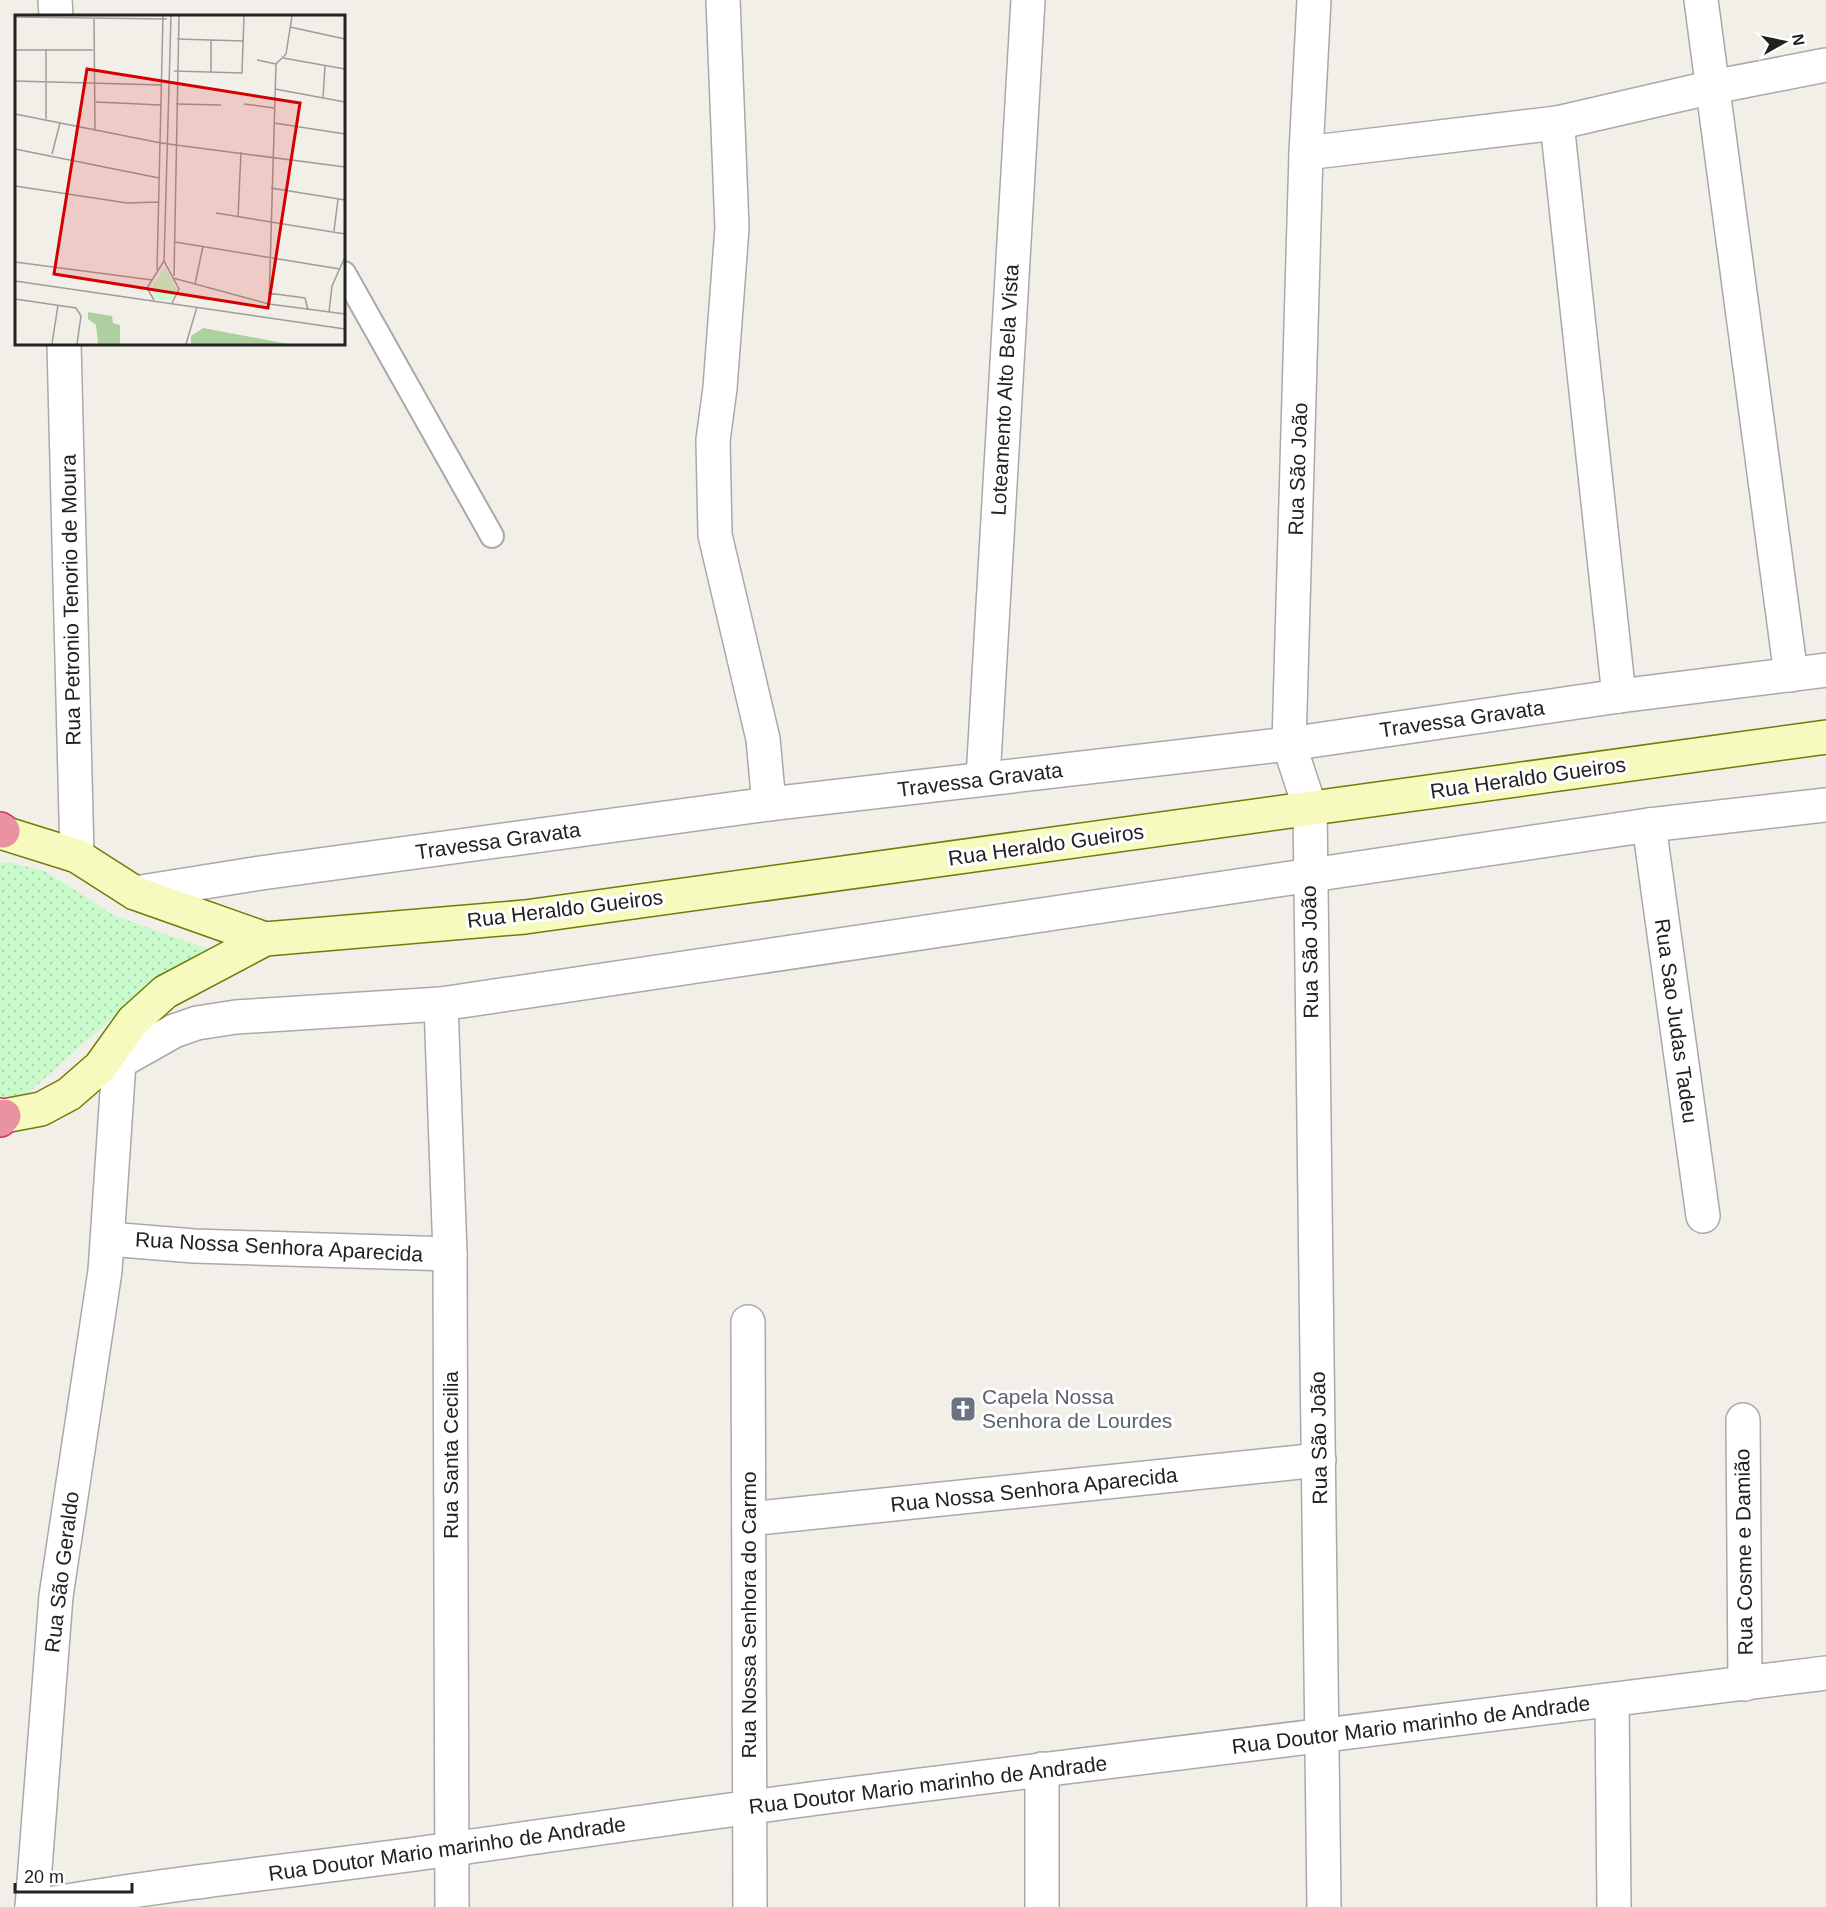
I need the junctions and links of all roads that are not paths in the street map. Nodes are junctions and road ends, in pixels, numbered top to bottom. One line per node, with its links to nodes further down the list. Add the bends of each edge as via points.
1 (55, 0): 6 (street)
2 (723, 0): 20 (street, via 732,228 713,440 716,535 763,739)
3 (1028, 0): 19 (street, Loteamento Alto Bela Vista)
4 (1314, 0): 10 (street, Rua São João)
5 (1701, 0): 8 (street)
6 (56, 15)
7 (1826, 65): 8 (street)
8 (1713, 87): 9 (street); 15 (street)
9 (1557, 123): 10 (street); 16 (street)
10 (1306, 153): 18 (street, Rua São João)
11 (345, 275): 13 (lane)
12 (64, 345): 25 (street, Rua Petronio Tenorio de Moura)
13 (492, 536)
14 (1826, 670): 15 (street, Travessa Gravata)
15 (1791, 675): 16 (street, Travessa Gravata)
16 (1619, 696): 18 (street, Travessa Gravata)
17 (1826, 737): 22 (main road, Rua Heraldo Gueiros)
18 (1288, 744): 19 (street, Travessa Gravata); 22 (street, Rua São João)
19 (983, 779): 20 (street, Travessa Gravata)
20 (768, 804): 27 (street, Travessa Gravata)
21 (1826, 805): 23 (street)
22 (1310, 808): 26 (street, Rua São João); 28 (main road, Rua Heraldo Gueiros, via 525,916)
23 (1648, 825): 26 (street); 33 (street, Rua Sao Judas Tadeu)
24 (1, 830): 25 (main road, Rua Heraldo Gueiros)
25 (77, 856): 27 (main road, Rua Heraldo Gueiros)
26 (1309, 877): 29 (street); 38 (street, Rua São João)
27 (135, 893): 28 (main road, Rua Heraldo Gueiros)
28 (265, 939): 30 (main road, Rua Heraldo Gueiros, via 165,992)
29 (441, 1004): 31 (street, via 236,1017 198,1023 174,1031); 35 (street, Rua Santa Cecilia)
30 (133, 1021): 31 (street, Rua São Geraldo); 32 (main road, Rua Heraldo Gueiros, via 100,1067 69,1094 40,1109)
31 (119, 1062): 34 (street, Rua São Geraldo)
32 (1, 1117)
33 (1703, 1216)
34 (109, 1239): 35 (street, Rua Nossa Senhora Aparecida, via 194,1246); 48 (street, Rua São Geraldo, via 56,1596)
35 (450, 1254): 46 (street, Rua Santa Cecilia)
36 (748, 1322): 39 (street, Rua Nossa Senhora do Carmo)
37 (1743, 1420): 41 (street, Rua Cosme e Damião)
38 (1319, 1460): 39 (street, Rua Nossa Senhora Aparecida); 43 (street, Rua São João)
39 (749, 1519): 45 (street, Rua Nossa Senhora do Carmo)
40 (1826, 1673): 41 (street, Rua Doutor Mario marinho de Andrade)
41 (1745, 1684): 42 (street, Rua Doutor Mario marinho de Andrade)
42 (1612, 1701): 43 (street, Rua Doutor Mario marinho de Andrade); 53 (street)
43 (1322, 1735): 44 (street, Rua Doutor Mario marinho de Andrade); 52 (street, Rua São João)
44 (1042, 1769): 45 (street, Rua Doutor Mario marinho de Andrade); 51 (street)
45 (749, 1808): 46 (street, Rua Doutor Mario marinho de Andrade); 50 (street, Rua Nossa Senhora do Carmo)
46 (453, 1849): 47 (street, Rua Doutor Mario marinho de Andrade); 49 (street, Rua Santa Cecilia)
47 (128, 1898): 48 (street, Rua Doutor Mario marinho de Andrade)
48 (32, 1907)
49 (452, 1907)
50 (750, 1907)
51 (1042, 1907)
52 (1324, 1907)
53 (1614, 1907)

